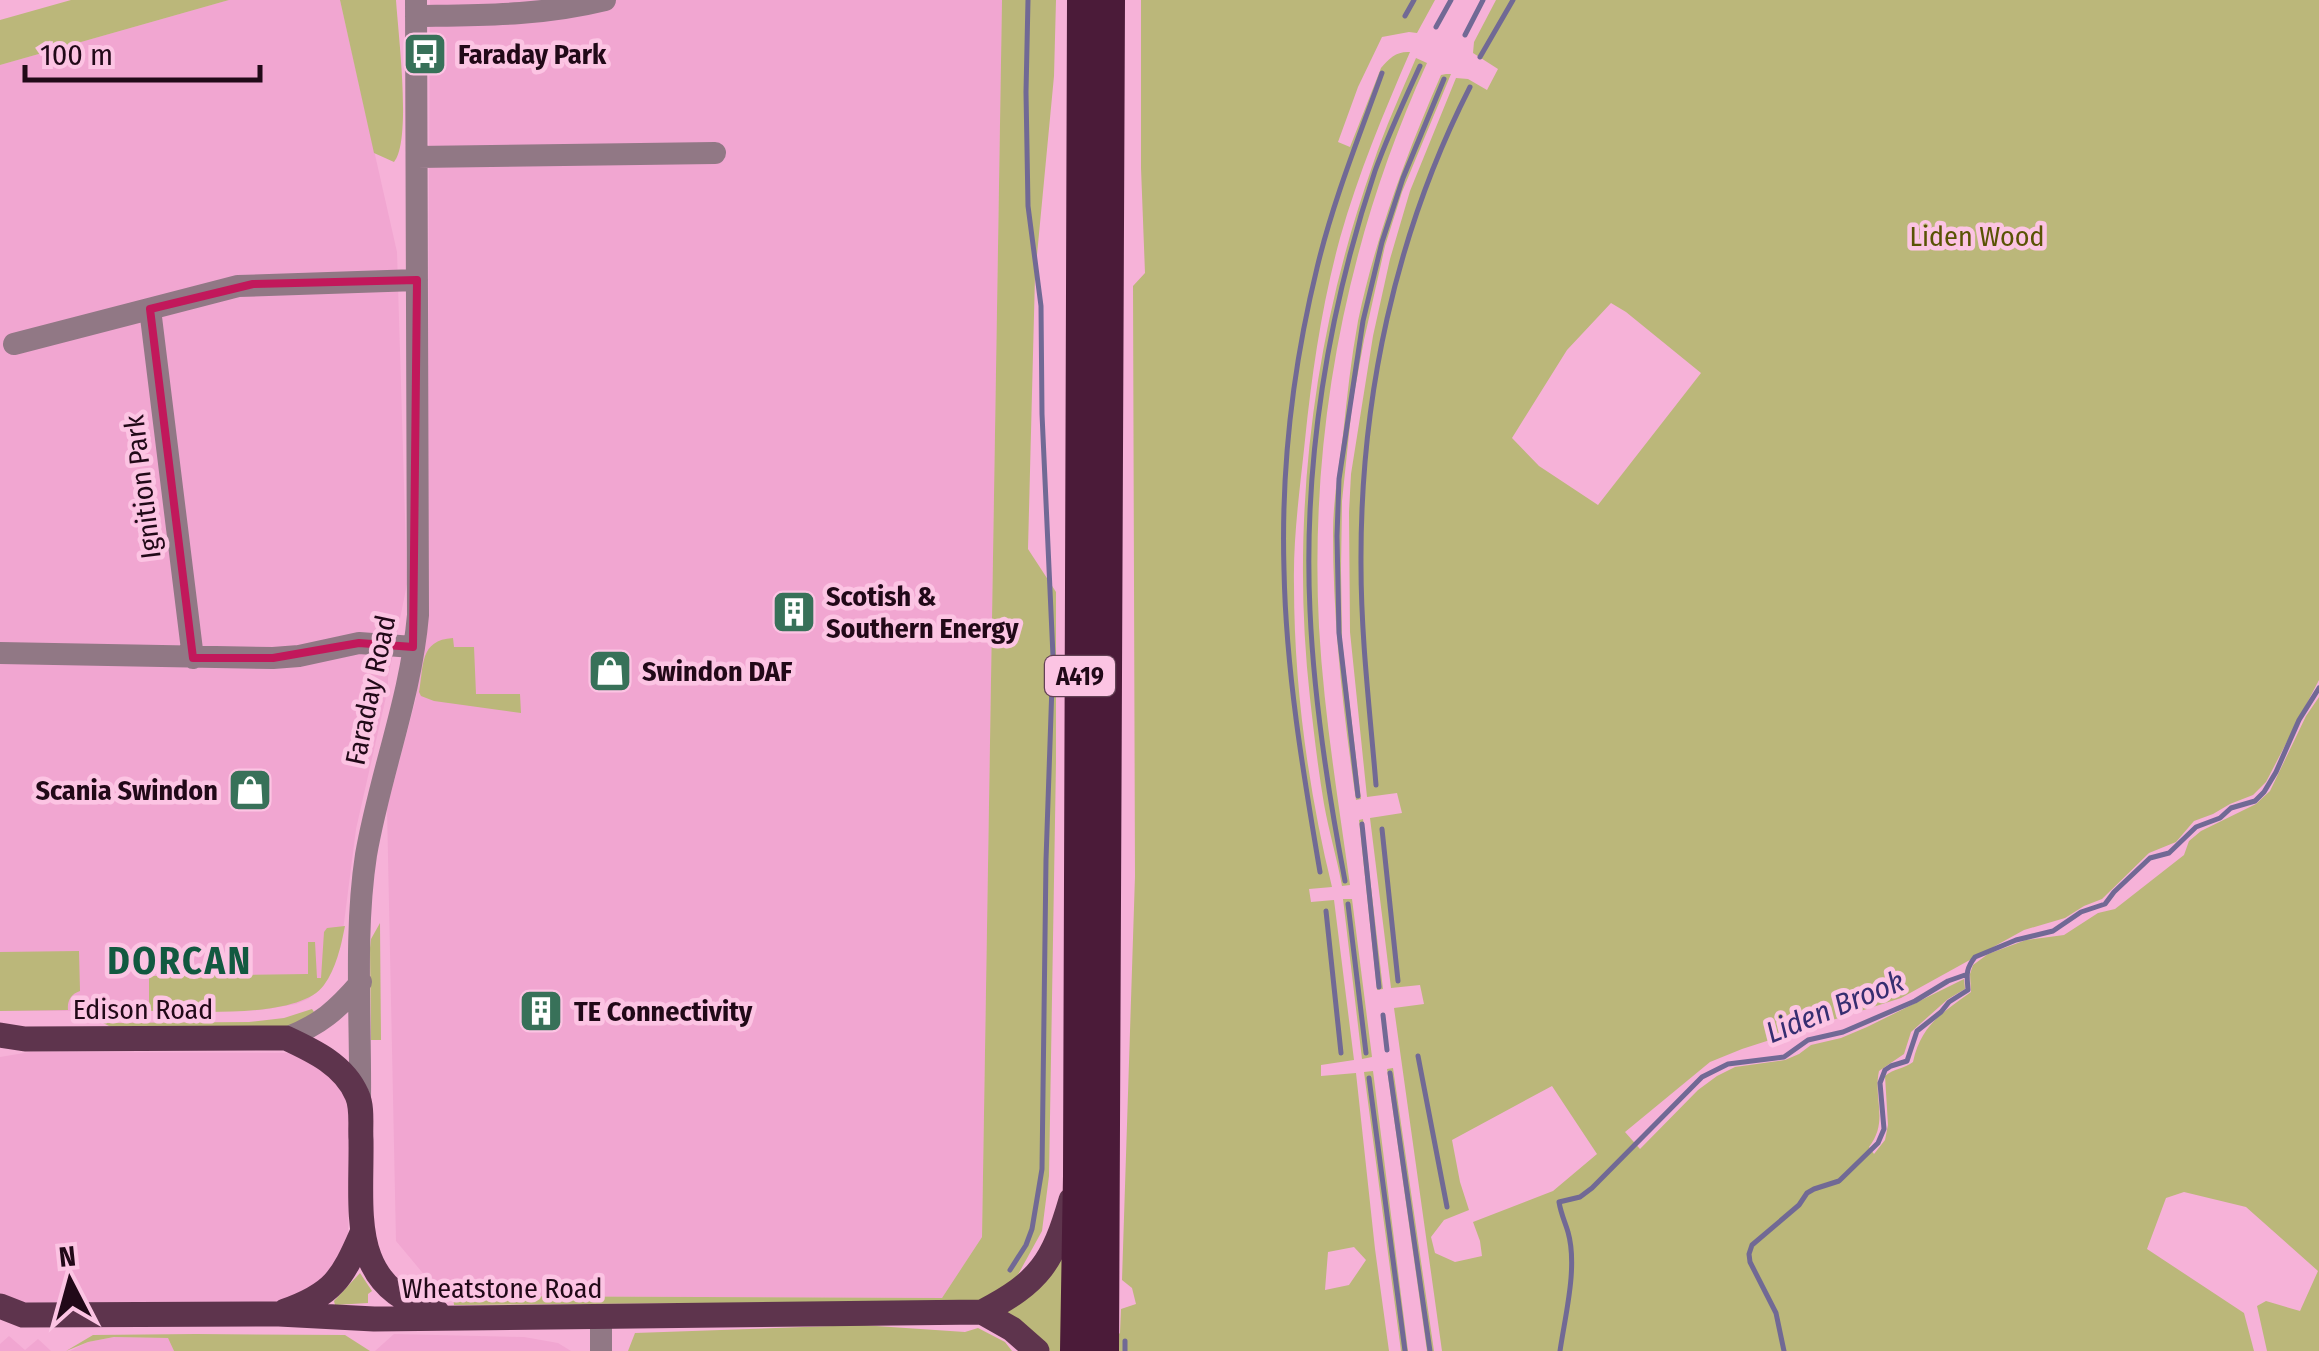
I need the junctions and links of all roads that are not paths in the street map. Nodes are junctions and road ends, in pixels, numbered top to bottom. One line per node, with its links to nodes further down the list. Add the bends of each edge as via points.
1 (604, 0): 4 (street, via 520,14)
2 (1082, 0): 17 (highway, A419)
3 (1110, 0): 27 (highway, A419)
4 (416, 8): 6 (street, Faraday Road)
5 (715, 153): 6 (street)
6 (417, 156): 7 (street, Faraday Road)
7 (417, 280): 8 (street, via 253,284); 10 (street, Faraday Road)
8 (150, 309): 9 (street); 12 (street, Ignition Park)
9 (14, 344)
10 (413, 647): 12 (street, via 359,643 299,656); 13 (street, Faraday Road, via 366,854)
11 (0, 654): 12 (street)
12 (193, 658)
13 (360, 982): 14 (street, Edison Road, via 326,1018); 16 (street, Faraday Road)
14 (286, 1038): 15 (main road, Edison Road); 16 (main road, Edison Road, via 331,1062)
15 (8, 1040)
16 (360, 1100): 18 (main road, Faraday Road)
17 (1078, 1176): 19 (main road, via 1044,1266 1020,1291); 26 (highway, A419)
18 (362, 1234): 21 (main road, Faraday Road, via 332,1286); 22 (main road, Faraday Road, via 391,1291)
19 (982, 1312): 23 (main road, Wheatstone Road); 25 (main road)
20 (8, 1314): 21 (main road, Wheatstone Road)
21 (279, 1314): 22 (main road, Wheatstone Road)
22 (457, 1318): 23 (main road, Wheatstone Road)
23 (601, 1318): 24 (street)
24 (602, 1351)
25 (1038, 1351)
26 (1075, 1351)
27 (1104, 1351)

